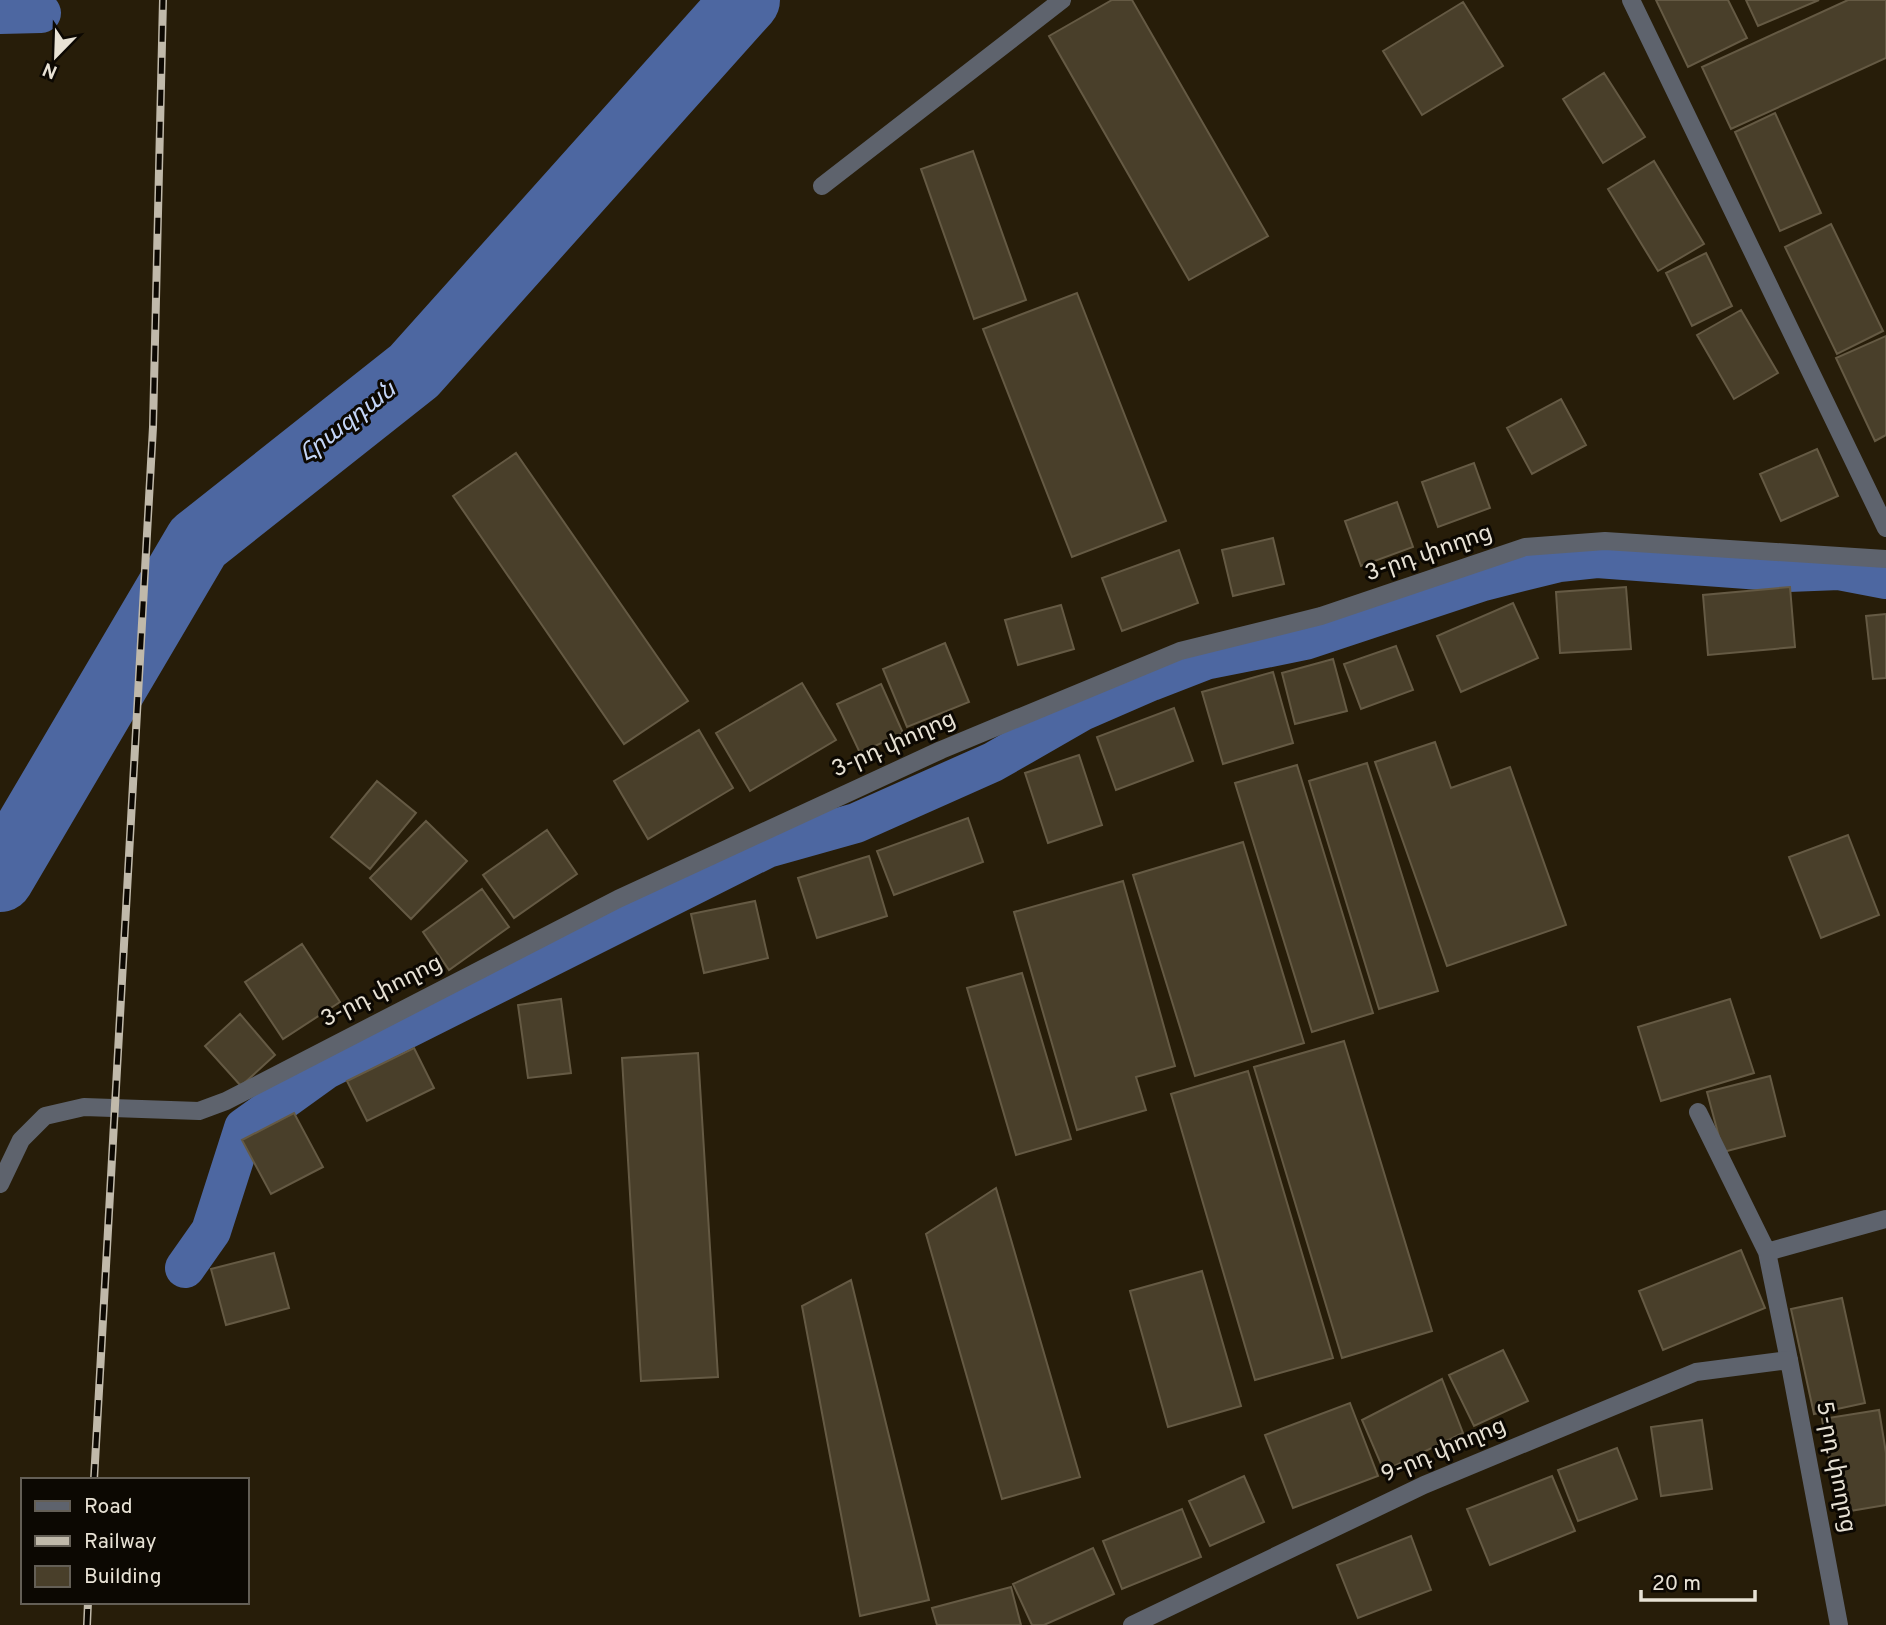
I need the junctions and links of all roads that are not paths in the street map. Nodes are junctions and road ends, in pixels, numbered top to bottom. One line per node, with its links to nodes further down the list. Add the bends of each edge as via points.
1 (1062, 0): 3 (street)
2 (1631, 0): 4 (street)
3 (822, 187)
4 (1886, 528)
5 (1886, 559): 7 (street, 3-րդ փողոց, via 1605,541 1525,547 1321,616 1180,651 941,750 618,899 226,1101 199,1111 84,1107 45,1116 21,1140)
6 (1698, 1112): 9 (street, 5-րդ փողոց)
7 (0, 1184)
8 (1886, 1219): 9 (street)
9 (1767, 1252): 10 (street, 5-րդ փողոց)
10 (1789, 1360): 11 (street, 9-րդ փողոց, via 1696,1372 1424,1485); 12 (street, 5-րդ փողոց)
11 (1132, 1625)
12 (1839, 1625)

